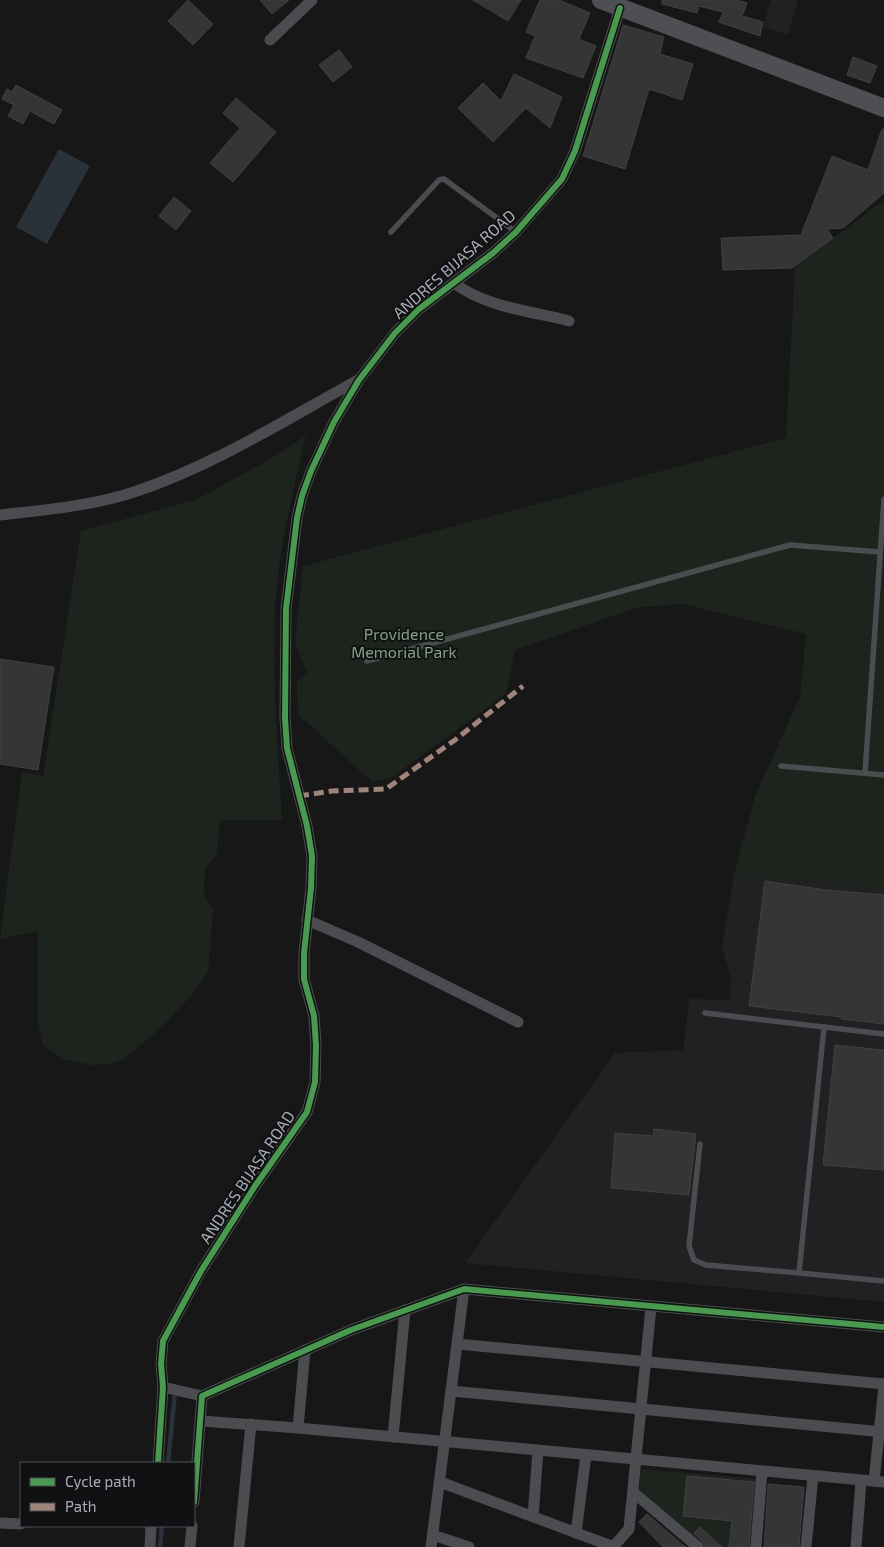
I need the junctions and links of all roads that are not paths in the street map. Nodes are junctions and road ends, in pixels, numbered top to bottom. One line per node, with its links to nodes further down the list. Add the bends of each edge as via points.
1 (312, 0): 4 (street)
2 (601, 0): 3 (main road)
3 (620, 8): 5 (main road); 7 (street, ANDRES BIJASA ROAD, via 570,165 551,194)
4 (270, 40)
5 (884, 108)
6 (391, 232): 7 (lane, via 439,180 444,179)
7 (516, 232): 8 (street, ANDRES BIJASA ROAD)
8 (454, 284): 9 (street, via 484,299); 10 (street, ANDRES BIJASA ROAD, via 419,309 395,333)
9 (568, 321)
10 (359, 380): 12 (street, via 232,449 151,486 113,498); 18 (street, ANDRES BIJASA ROAD, via 323,444 302,496 286,608 285,718 288,748 308,826 312,856)
11 (884, 499): 13 (lane)
12 (0, 516)
13 (880, 552): 14 (lane, via 790,544); 16 (lane)
14 (367, 661)
15 (781, 766): 16 (lane)
16 (865, 773): 17 (lane)
17 (884, 775)
18 (307, 920): 20 (street); 34 (street, ANDRES BIJASA ROAD, via 304,979 314,1016 316,1045 315,1082 307,1112 255,1186 175,1316 163,1341)
19 (705, 1013): 21 (lane)
20 (518, 1022)
21 (824, 1027): 22 (lane); 24 (lane)
22 (884, 1034)
23 (700, 1144): 24 (lane, via 690,1246 694,1260 706,1265)
24 (799, 1273): 25 (lane)
25 (884, 1281)
26 (464, 1289): 27 (street); 28 (street); 30 (street)
27 (651, 1307): 29 (street); 32 (street)
28 (405, 1310): 31 (street); 42 (street)
29 (884, 1328)
30 (457, 1344): 32 (street); 35 (street)
31 (305, 1350): 36 (street); 40 (street)
32 (645, 1363): 33 (street); 37 (street)
33 (884, 1385): 41 (street)
34 (163, 1387): 36 (street); 47 (street, ANDRES BIJASA ROAD)
35 (451, 1391): 37 (street); 43 (street)
36 (202, 1396): 38 (street)
37 (640, 1411): 41 (street); 46 (street)
38 (201, 1421): 39 (street); 53 (street)
39 (251, 1424): 40 (street); 64 (street)
40 (298, 1428): 42 (street)
41 (882, 1432): 52 (street)
42 (393, 1437): 43 (street)
43 (445, 1442): 44 (street); 51 (street)
44 (538, 1450): 45 (street); 55 (street)
45 (586, 1455): 46 (street); 60 (street)
46 (635, 1459): 48 (street); 54 (street)
47 (158, 1462)
48 (762, 1471): 49 (street); 69 (street)
49 (813, 1476): 50 (street); 70 (street)
50 (861, 1481): 52 (street); 71 (street)
51 (440, 1482): 55 (street); 61 (street)
52 (879, 1482)
53 (195, 1490)
54 (633, 1492): 67 (street, via 629,1529); 68 (street)
55 (533, 1517): 60 (street)
56 (0, 1523): 57 (street)
57 (20, 1524)
58 (151, 1527): 62 (street)
59 (192, 1527): 63 (street)
60 (576, 1533): 67 (street)
61 (433, 1535): 65 (street); 66 (street)
62 (150, 1547)
63 (190, 1547)
64 (239, 1547)
65 (431, 1547)
66 (469, 1547)
67 (613, 1547)
68 (698, 1547)
69 (756, 1547)
70 (806, 1547)
71 (856, 1547)

